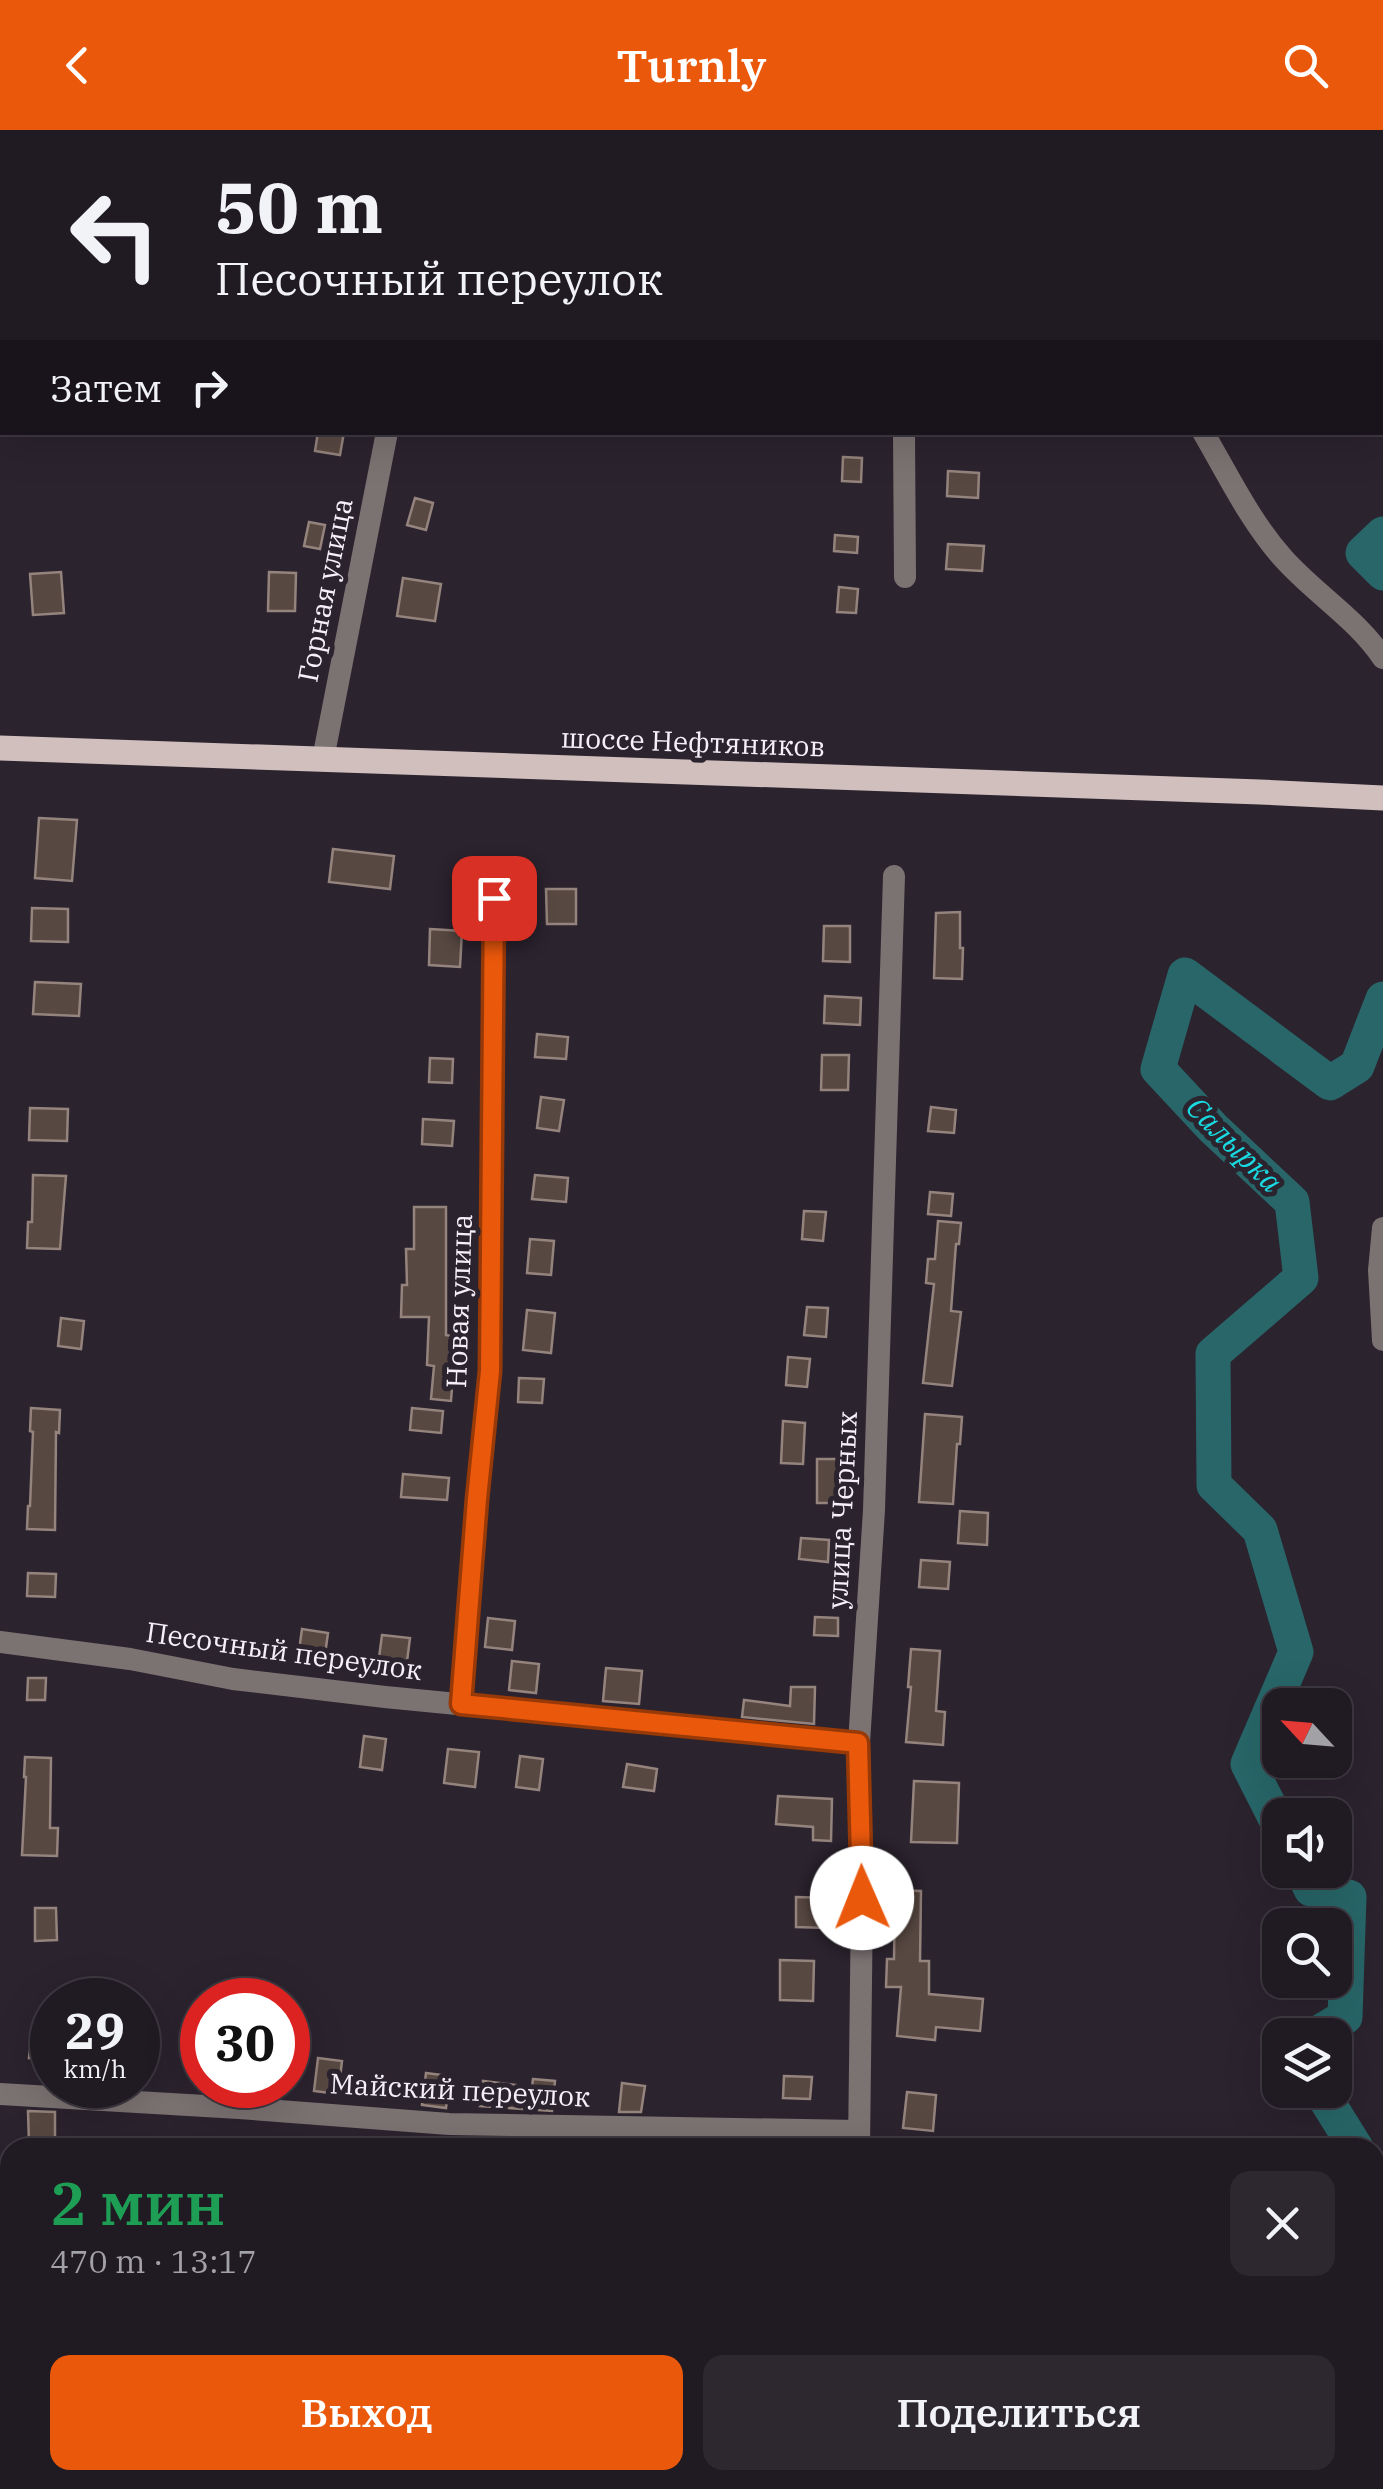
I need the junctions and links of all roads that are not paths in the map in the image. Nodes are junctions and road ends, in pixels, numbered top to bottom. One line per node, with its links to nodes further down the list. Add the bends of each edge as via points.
1 (386, 435): 7 (street, Горная улица)
2 (904, 435): 4 (street)
3 (1205, 435): 5 (street, via 1270,543)
4 (906, 578)
5 (1383, 658)
6 (0, 748): 7 (main road, шоссе Нефтяников)
7 (322, 759): 8 (main road, шоссе Нефтяников)
8 (1383, 798)
9 (894, 876): 16 (street, улица Черных, via 874,1510)
10 (494, 898): 15 (street, Новая улица, via 490,1371)
11 (1383, 1228): 12 (street)
12 (1383, 1332): 13 (street)
13 (1383, 1340)
14 (0, 1642): 15 (street, Песочный переулок, via 234,1680)
15 (461, 1704): 16 (street, Песочный переулок)
16 (858, 1743): 19 (street, улица Черных)
17 (0, 2094): 18 (street, Майский переулок, via 448,2124)
18 (831, 2138)
19 (858, 2138)

